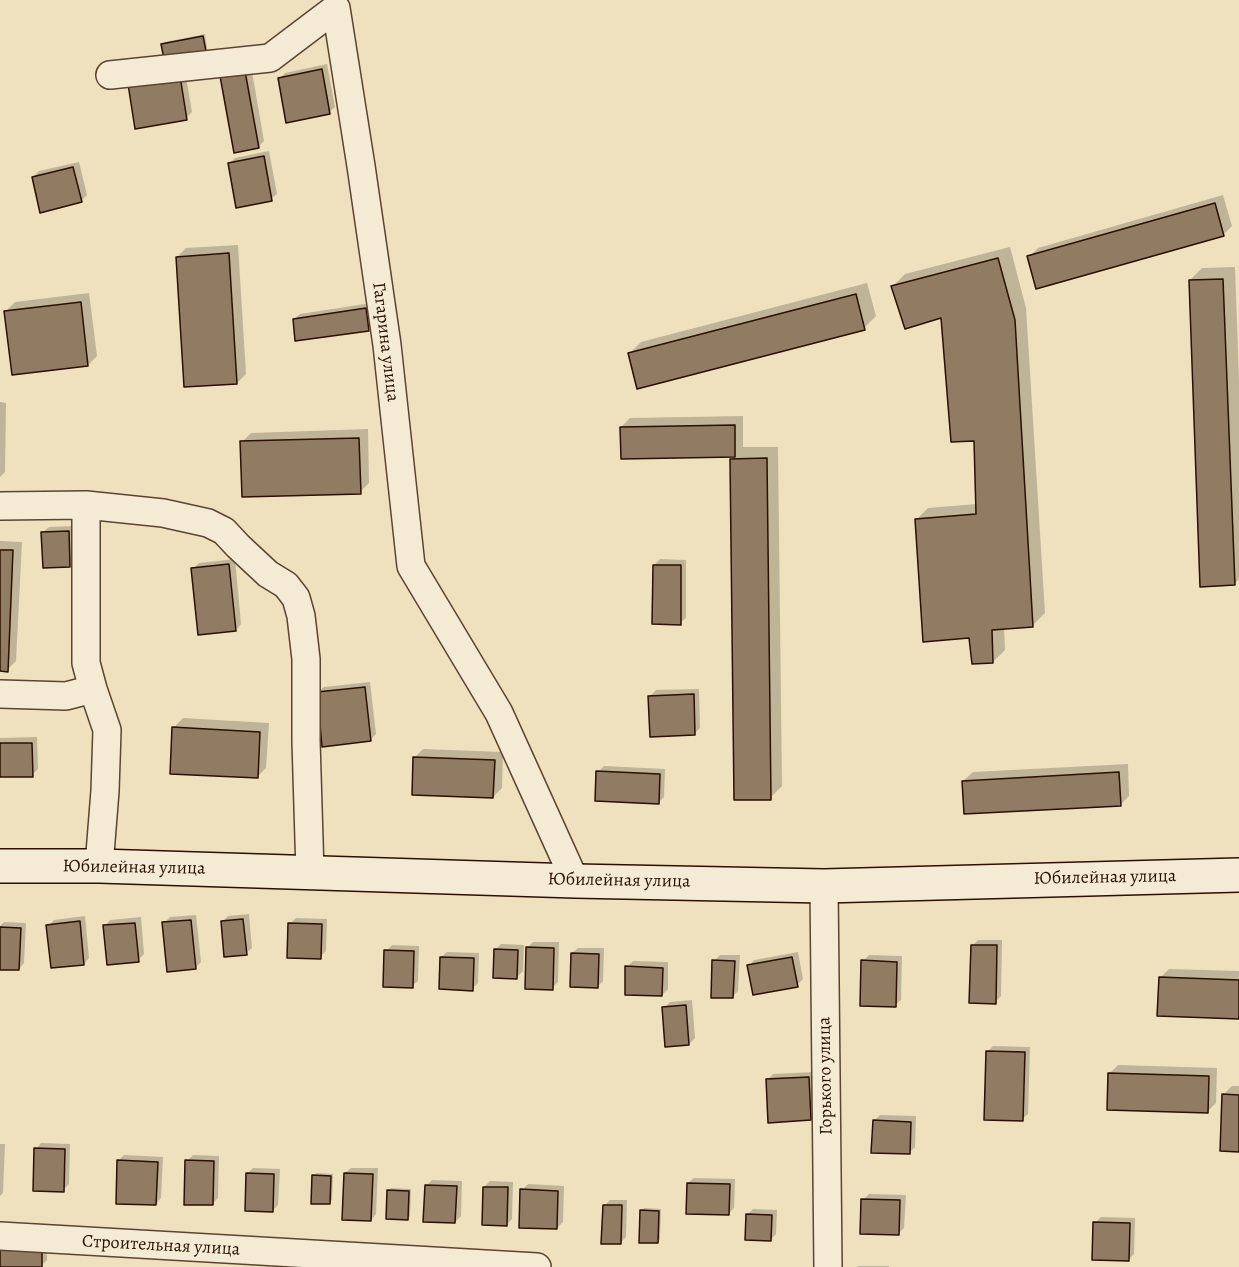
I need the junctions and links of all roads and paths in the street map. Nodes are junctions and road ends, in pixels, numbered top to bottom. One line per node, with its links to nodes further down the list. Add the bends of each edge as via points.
1 (110, 75): 10 (street, Гагарина улица, via 270,58 336,8 385,334 411,566 500,713)
2 (86, 505): 3 (street); 4 (street, via 86,663); 8 (street, via 163,513 208,523 224,531 296,598 306,659)
3 (0, 506)
4 (93, 688): 5 (street, via 66,696); 7 (street, via 107,730)
5 (0, 694)
6 (0, 866): 7 (main road, Юбилейная улица)
7 (99, 866): 8 (main road, Юбилейная улица)
8 (310, 873): 10 (main road, Юбилейная улица)
9 (1239, 875): 11 (main road, Юбилейная улица)
10 (576, 881): 11 (main road, Юбилейная улица)
11 (824, 885): 14 (street, Горького улица)
12 (0, 1236): 13 (street, Строительная улица)
13 (537, 1267)
14 (828, 1267)

